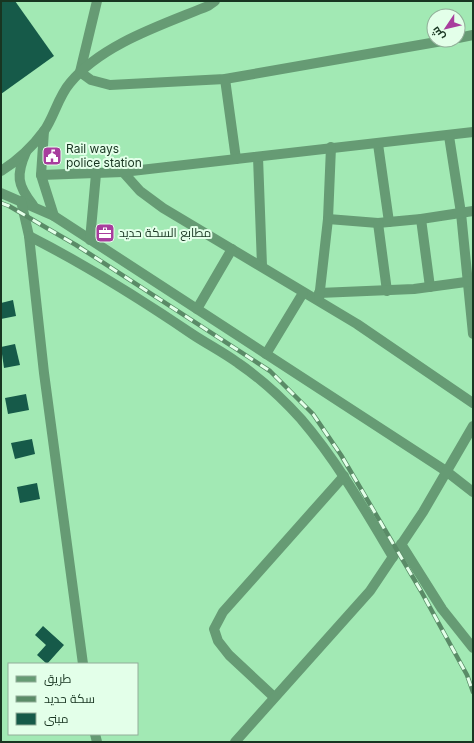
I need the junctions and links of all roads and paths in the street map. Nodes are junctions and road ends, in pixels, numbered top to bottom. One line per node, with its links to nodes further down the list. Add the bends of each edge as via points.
1 (97, 1): 4 (street)
2 (215, 1): 4 (street, via 118,45 93,60)
3 (426, 44): 5 (street)
4 (80, 72): 5 (street, via 91,80 110,85); 6 (street, via 69,84)
5 (225, 79): 13 (street)
6 (44, 131): 11 (street); 17 (street)
7 (473, 132): 8 (street)
8 (449, 136): 9 (street); 22 (street)
9 (378, 144): 10 (street); 26 (street)
10 (331, 147): 12 (street); 25 (street)
11 (26, 150): 14 (street); 20 (street, via 18,176 25,194)
12 (258, 157): 13 (street); 31 (street)
13 (236, 159): 15 (street)
14 (1, 171)
15 (123, 172): 16 (street); 30 (street, via 140,191 163,208)
16 (96, 174): 17 (street); 29 (street)
17 (41, 175): 23 (street)
18 (1, 193): 19 (street)
19 (21, 201): 20 (street); 28 (street)
20 (35, 207): 23 (street)
21 (473, 211): 22 (street)
22 (461, 213): 24 (street); 32 (street)
23 (54, 216): 29 (street)
24 (421, 219): 26 (street); 33 (street)
25 (328, 220): 27 (street); 36 (street)
26 (389, 222): 27 (street)
27 (378, 223): 34 (street)
28 (29, 236): 43 (street, via 94,270 239,363 300,419); 48 (street, via 45,381)
29 (90, 240): 37 (street)
30 (232, 249): 31 (street); 37 (street)
31 (262, 266): 35 (street)
32 (471, 281): 33 (street); 38 (street)
33 (430, 287): 34 (street)
34 (387, 291): 36 (street)
35 (303, 293): 36 (street); 39 (street)
36 (319, 297): 40 (street)
37 (197, 309): 39 (street)
38 (473, 334)
39 (266, 354): 42 (street)
40 (473, 403)
41 (473, 426): 42 (street)
42 (446, 471): 44 (street); 45 (street)
43 (344, 476): 46 (street); 49 (street, via 223,612 214,629 218,641 229,655)
44 (473, 492)
45 (401, 544): 46 (street); 47 (street, via 442,609)
46 (393, 557): 49 (street, via 370,590)
47 (473, 648)
48 (84, 663)
49 (274, 697): 50 (street)
50 (235, 742)

